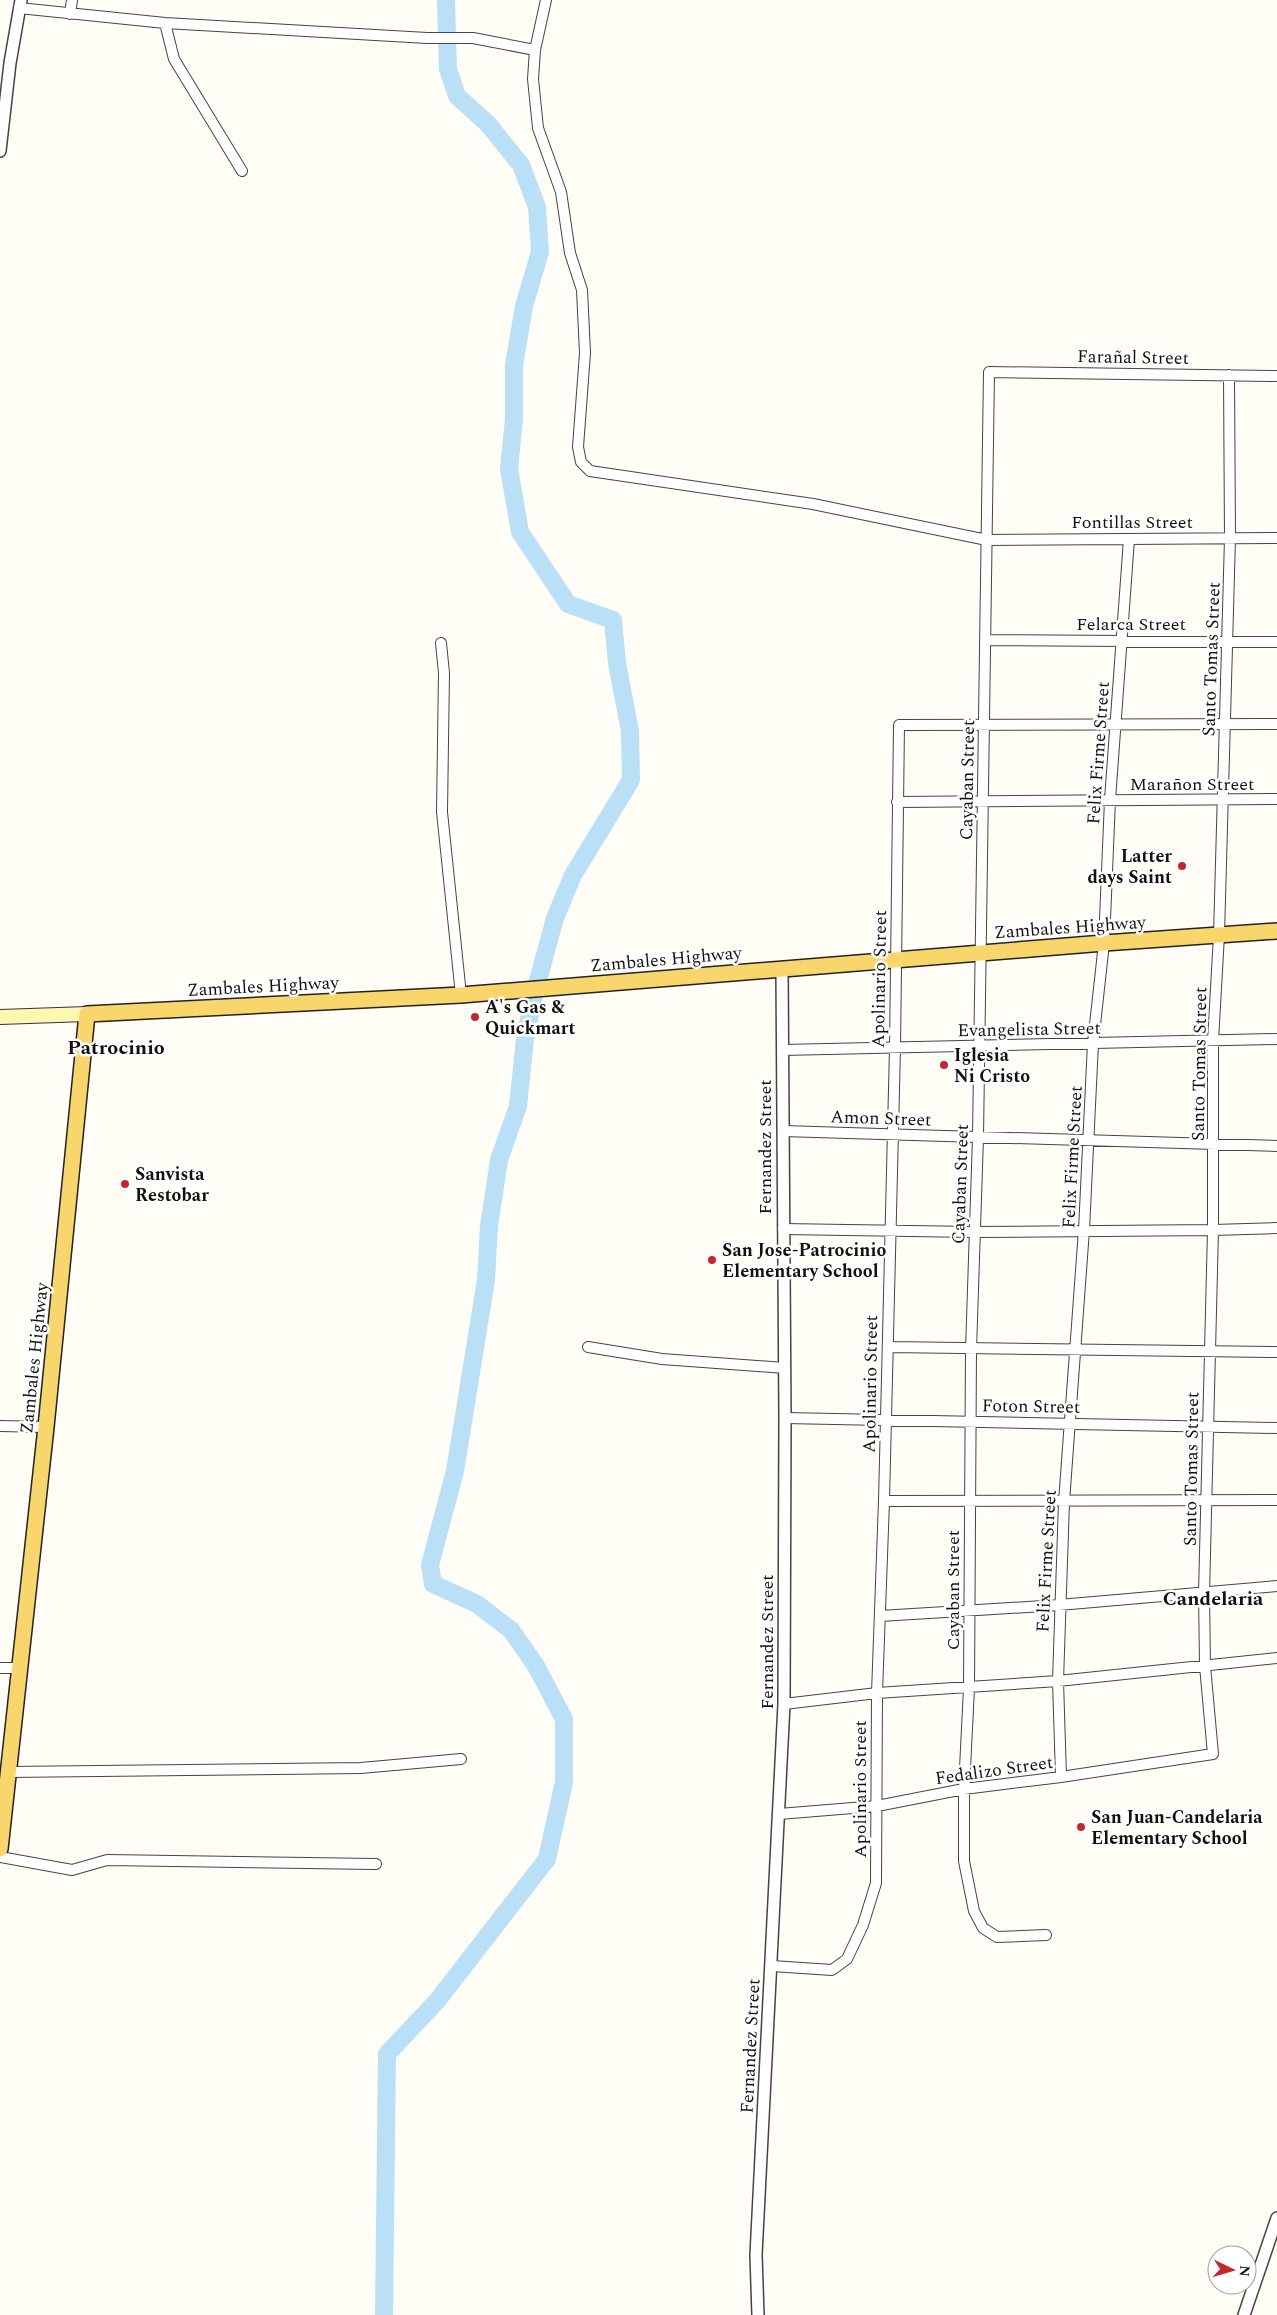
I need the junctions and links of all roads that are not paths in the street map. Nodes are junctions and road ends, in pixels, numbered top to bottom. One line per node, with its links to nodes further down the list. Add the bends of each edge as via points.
1 (72, 0): 4 (street)
2 (546, 0): 6 (street, Fontillas Street)
3 (20, 4): 4 (street); 7 (street)
4 (70, 14): 5 (street)
5 (165, 24): 6 (street, via 474,38); 10 (street, via 174,59)
6 (535, 50): 17 (street, Fontillas Street, via 533,79 538,128 561,192 570,253 582,290 585,353 578,447 581,462 590,471 814,504)
7 (5, 63): 8 (street)
8 (2, 118): 9 (street)
9 (0, 151)
10 (242, 171)
11 (989, 372): 12 (street, Farañal Street); 17 (street, Cayaban Street)
12 (1229, 375): 13 (street, Farañal Street); 14 (street, Santo Tomas Street)
13 (1277, 376)
14 (1230, 538): 15 (street, Fontillas Street); 16 (street, Fontillas Street); 20 (street, Santo Tomas Street)
15 (1277, 538)
16 (1130, 539): 17 (street, Fontillas Street); 19 (street, Felix Firme Street)
17 (987, 540): 18 (street, Cayaban Street)
18 (985, 640): 19 (street, Felarca Street); 26 (street, Cayaban Street)
19 (1122, 640): 20 (street, Felarca Street); 24 (street, Felix Firme Street)
20 (1228, 640): 21 (street, Felarca Street); 23 (street, Santo Tomas Street)
21 (1277, 642)
22 (441, 643): 38 (street, via 444,673 442,812)
23 (1225, 723): 24 (street); 25 (street); 27 (street, Santo Tomas Street)
24 (1116, 724): 26 (street); 28 (street, Felix Firme Street)
25 (1277, 724)
26 (984, 725): 30 (street, Cayaban Street); 31 (street, Apolinario Street, via 899,725)
27 (1223, 799): 28 (street, Marañon Street); 29 (street, Marañon Street); 33 (street, Santo Tomas Street)
28 (1110, 800): 30 (street, Marañon Street); 34 (street, Felix Firme Street)
29 (1277, 800)
30 (983, 801): 31 (street, Marañon Street); 35 (street, Cayaban Street)
31 (897, 802): 36 (street, Apolinario Street)
32 (1277, 931): 33 (main road, Zambales Highway)
33 (1219, 935): 34 (main road, Zambales Highway); 42 (street, Santo Tomas Street)
34 (1104, 943): 35 (main road, Zambales Highway); 43 (street, Felix Firme Street)
35 (981, 953): 36 (main road, Zambales Highway); 44 (street, Cayaban Street)
36 (896, 960): 37 (main road, Zambales Highway); 45 (street, Apolinario Street)
37 (782, 969): 38 (main road, Zambales Highway); 46 (street, Fernandez Street)
38 (461, 994): 39 (main road, Zambales Highway)
39 (87, 1014): 40 (main road); 72 (main road, Zambales Highway)
40 (0, 1017)
41 (1277, 1040): 42 (street, Evangelista Street)
42 (1213, 1041): 43 (street, Evangelista Street); 51 (street, Santo Tomas Street)
43 (1093, 1043): 44 (street, Evangelista Street); 50 (street, Felix Firme Street)
44 (980, 1046): 45 (street, Evangelista Street); 49 (street, Cayaban Street)
45 (894, 1048): 46 (street, Evangelista Street); 48 (street, Apolinario Street)
46 (782, 1050): 47 (street, Fernandez Street)
47 (783, 1132): 48 (street, Amon Street); 53 (street, Fernandez Street)
48 (892, 1134): 49 (street, Amon Street); 57 (street, Apolinario Street)
49 (978, 1137): 50 (street, Amon Street); 58 (street, Cayaban Street)
50 (1089, 1139): 51 (street, Amon Street); 55 (street, Felix Firme Street)
51 (1213, 1143): 52 (street, Amon Street); 56 (street, Santo Tomas Street)
52 (1277, 1146)
53 (783, 1228): 57 (street); 65 (street, Fernandez Street)
54 (1277, 1228): 56 (street)
55 (1084, 1230): 56 (street); 58 (street); 62 (street, Felix Firme Street)
56 (1213, 1230): 63 (street, Santo Tomas Street)
57 (890, 1232): 58 (street); 59 (street, Apolinario Street)
58 (974, 1232): 61 (street, Cayaban Street)
59 (888, 1347): 61 (street); 67 (street, Apolinario Street)
60 (588, 1348): 65 (street, via 662,1359)
61 (971, 1350): 62 (street); 68 (street, Cayaban Street)
62 (1076, 1350): 63 (street); 69 (street, Felix Firme Street)
63 (1210, 1351): 64 (street); 71 (street, Santo Tomas Street)
64 (1277, 1352)
65 (785, 1368): 66 (street, Fernandez Street)
66 (785, 1418): 67 (street, Foton Street); 91 (street, Fernandez Street)
67 (886, 1420): 68 (street, Foton Street); 76 (street, Apolinario Street)
68 (970, 1422): 69 (street, Foton Street); 77 (street, Cayaban Street)
69 (1070, 1423): 71 (street, Foton Street); 78 (street, Felix Firme Street)
70 (0, 1426): 72 (street)
71 (1209, 1426): 73 (street, Foton Street); 74 (street, Santo Tomas Street)
72 (46, 1427): 87 (main road, Zambales Highway)
73 (1277, 1428)
74 (1208, 1500): 75 (street); 78 (street); 80 (street, Santo Tomas Street)
75 (1277, 1500)
76 (884, 1501): 77 (street); 83 (street, Apolinario Street)
77 (969, 1502): 78 (street); 82 (street, Cayaban Street)
78 (1064, 1502): 81 (street, Felix Firme Street)
79 (1277, 1586): 80 (street)
80 (1204, 1594): 81 (street); 85 (street, Santo Tomas Street)
81 (1059, 1605): 82 (street); 88 (street, Felix Firme Street)
82 (969, 1611): 83 (street); 89 (street, Cayaban Street)
83 (880, 1616): 90 (street, Apolinario Street)
84 (1277, 1658): 85 (street)
85 (1205, 1666): 88 (street); 92 (street, Santo Tomas Street)
86 (0, 1668): 87 (street)
87 (19, 1668): 94 (main road, Zambales Highway)
88 (1058, 1681): 89 (street); 95 (street, Felix Firme Street)
89 (969, 1688): 90 (street); 96 (street, Cayaban Street)
90 (877, 1693): 91 (street); 97 (street, Apolinario Street)
91 (784, 1704): 98 (street, Fernandez Street)
92 (1213, 1754): 95 (street, Fedalizo Street)
93 (461, 1759): 94 (street, via 361,1768)
94 (8, 1772): 99 (main road, Zambales Highway)
95 (1060, 1777): 96 (street, Fedalizo Street)
96 (964, 1789): 97 (street, Fedalizo Street); 102 (street, Cayaban Street, via 966,1878 974,1911 983,1928 997,1937)
97 (876, 1806): 98 (street, Fedalizo Street); 103 (street, Apolinario Street, via 876,1883 847,1959 832,1970)
98 (779, 1814): 103 (street, Fernandez Street)
99 (0, 1848)
100 (0, 1857): 101 (street, via 72,1870 106,1860)
101 (376, 1864)
102 (1046, 1934)
103 (772, 1966): 105 (street, Fernandez Street, via 756,2255)
104 (1277, 2218): 106 (street)
105 (758, 2315)
106 (1244, 2315)

